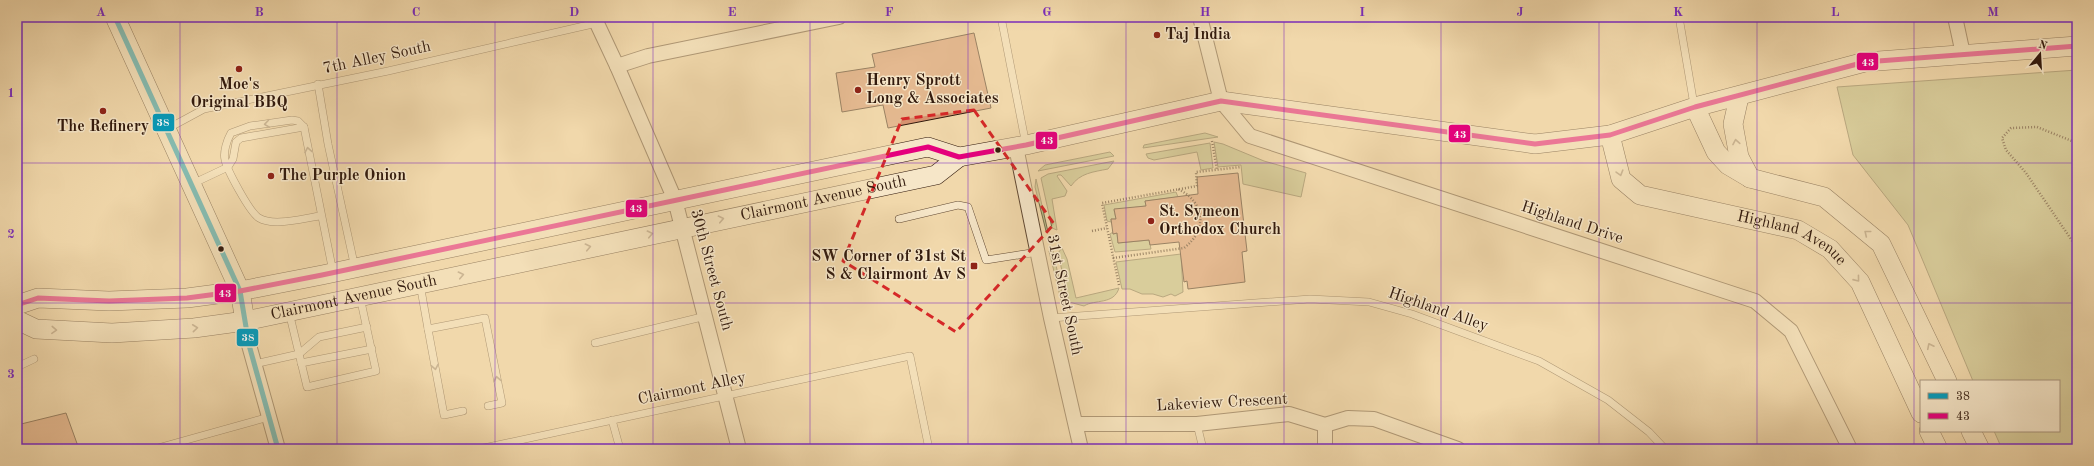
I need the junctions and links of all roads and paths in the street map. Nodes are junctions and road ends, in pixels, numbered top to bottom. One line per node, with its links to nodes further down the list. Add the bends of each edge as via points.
1 (115, 17): 15 (street)
2 (839, 17): 10 (street, via 648,56)
3 (1001, 17): 19 (lane)
4 (1200, 17): 13 (street)
5 (1679, 17): 14 (lane)
6 (1955, 17): 9 (street)
7 (596, 20): 10 (street, 30th Street South); 11 (lane, 7th Alley South)
8 (2077, 46): 9 (street, Clairmont Avenue South)
9 (1963, 54): 12 (street, Clairmont Avenue South, via 1865,62)
10 (617, 66): 27 (street, 30th Street South)
11 (318, 84): 15 (lane, 7th Alley South, via 204,109); 36 (lane, via 328,144)
12 (1739, 96): 14 (street, Clairmont Avenue South); 24 (street, one-way to 12, via 1739,157 1733,124)
13 (1221, 101): 16 (street, Clairmont Avenue South, via 1535,144); 19 (street, Clairmont Avenue South); 80 (street, Highland Drive, via 1250,136 1756,301 1791,331)
14 (1695, 107): 16 (street, Clairmont Avenue South); 24 (street, via 1716,152 1728,165)
15 (167, 129): 25 (street)
16 (1610, 135): 61 (street, Highland Avenue, one-way to 61, via 1621,179 1640,195 1798,230 1830,249 1860,282)
17 (1212, 141): 23 (path)
18 (2077, 143): 33 (path, via 2051,131 2032,126 2011,128 2002,138 2006,150 2026,173)
19 (1021, 146): 20 (street, Clairmont Avenue South); 34 (street, 31st Street South)
20 (959, 157): 27 (street, Clairmont Avenue South, via 928,147); 30 (street, Clairmont Avenue South, one-way to 20, via 936,175)
21 (228, 166): 25 (lane); 28 (lane, via 245,204 260,219 281,222); 28 (lane, one-way to 21, via 304,127 298,122 292,120 250,126 231,133 227,140 225,159)
22 (1241, 167): 23 (path)
23 (1217, 170): 26 (path, via 1196,172 1198,186)
24 (1750, 178): 57 (street, one-way to 24, via 1881,244 1824,197)
25 (192, 184): 40 (street)
26 (1178, 189): 31 (path, via 1102,203); 35 (path, via 1191,197 1200,212 1199,230 1190,244 1184,248)
27 (675, 200): 30 (street, 30th Street South); 36 (street, Clairmont Avenue South)
28 (320, 216): 37 (lane)
29 (899, 219): 34 (lane, via 958,205 968,207 986,260)
30 (683, 227): 38 (street, Clairmont Avenue South, one-way to 30); 44 (street, 30th Street South)
31 (1107, 228): 32 (path); 35 (path)
32 (1092, 231)
33 (2077, 248)
34 (1038, 252): 45 (street, 31st Street South)
35 (1114, 258): 39 (path)
36 (355, 268): 37 (street, Clairmont Avenue South)
37 (333, 273): 40 (street, Clairmont Avenue South)
38 (420, 284): 41 (street, Clairmont Avenue South); 49 (lane)
39 (1119, 285)
40 (240, 291): 42 (street, Clairmont Avenue South, via 187,298 109,301 38,298); 47 (street)
41 (360, 296): 43 (street, Clairmont Avenue South); 48 (lane)
42 (17, 305)
43 (289, 312): 47 (street, Clairmont Avenue South); 52 (lane)
44 (706, 316): 50 (lane); 58 (street, 30th Street South)
45 (1051, 318): 64 (street, 31st Street South); 79 (lane, Highland Alley, via 1310,299 1369,302 1412,314 1539,361 1608,400 1649,432)
46 (17, 320): 47 (street, Clairmont Avenue South, one-way to 47, via 36,329 112,333 194,328)
47 (245, 321): 55 (street)
48 (367, 327): 51 (lane); 52 (lane, via 319,337)
49 (428, 329): 59 (lane, one-way to 49, via 502,403 485,318); 60 (lane, one-way to 60, via 444,414)
50 (595, 343)
51 (372, 349): 54 (lane); 54 (lane, via 376,371 306,387)
52 (299, 354): 54 (lane); 55 (lane)
53 (34, 359): 56 (lane)
54 (301, 363)
55 (254, 364): 62 (street)
56 (17, 367)
57 (1947, 380)
58 (726, 396): 63 (lane, Clairmont Alley); 73 (street, 30th Street South); 74 (lane, Clairmont Alley, via 910,356)
59 (488, 406)
60 (464, 411)
61 (1920, 411)
62 (269, 418): 69 (lane); 70 (street)
63 (612, 420): 71 (lane, Clairmont Alley); 72 (lane)
64 (1076, 424): 65 (street, Lakeview Crescent); 75 (street, 31st Street South)
65 (1197, 424): 66 (street, Lakeview Crescent, via 1289,414); 76 (lane)
66 (1325, 424): 77 (street); 78 (street, via 1348,418 1374,420)
67 (1930, 432): 81 (street)
68 (1972, 432): 82 (street)
69 (154, 449)
70 (278, 449)
71 (479, 449)
72 (620, 449)
73 (739, 449)
74 (929, 449)
75 (1081, 449)
76 (1203, 449)
77 (1325, 449)
78 (1458, 449)
79 (1665, 449)
80 (1850, 449)
81 (1938, 449)
82 (1980, 449)

